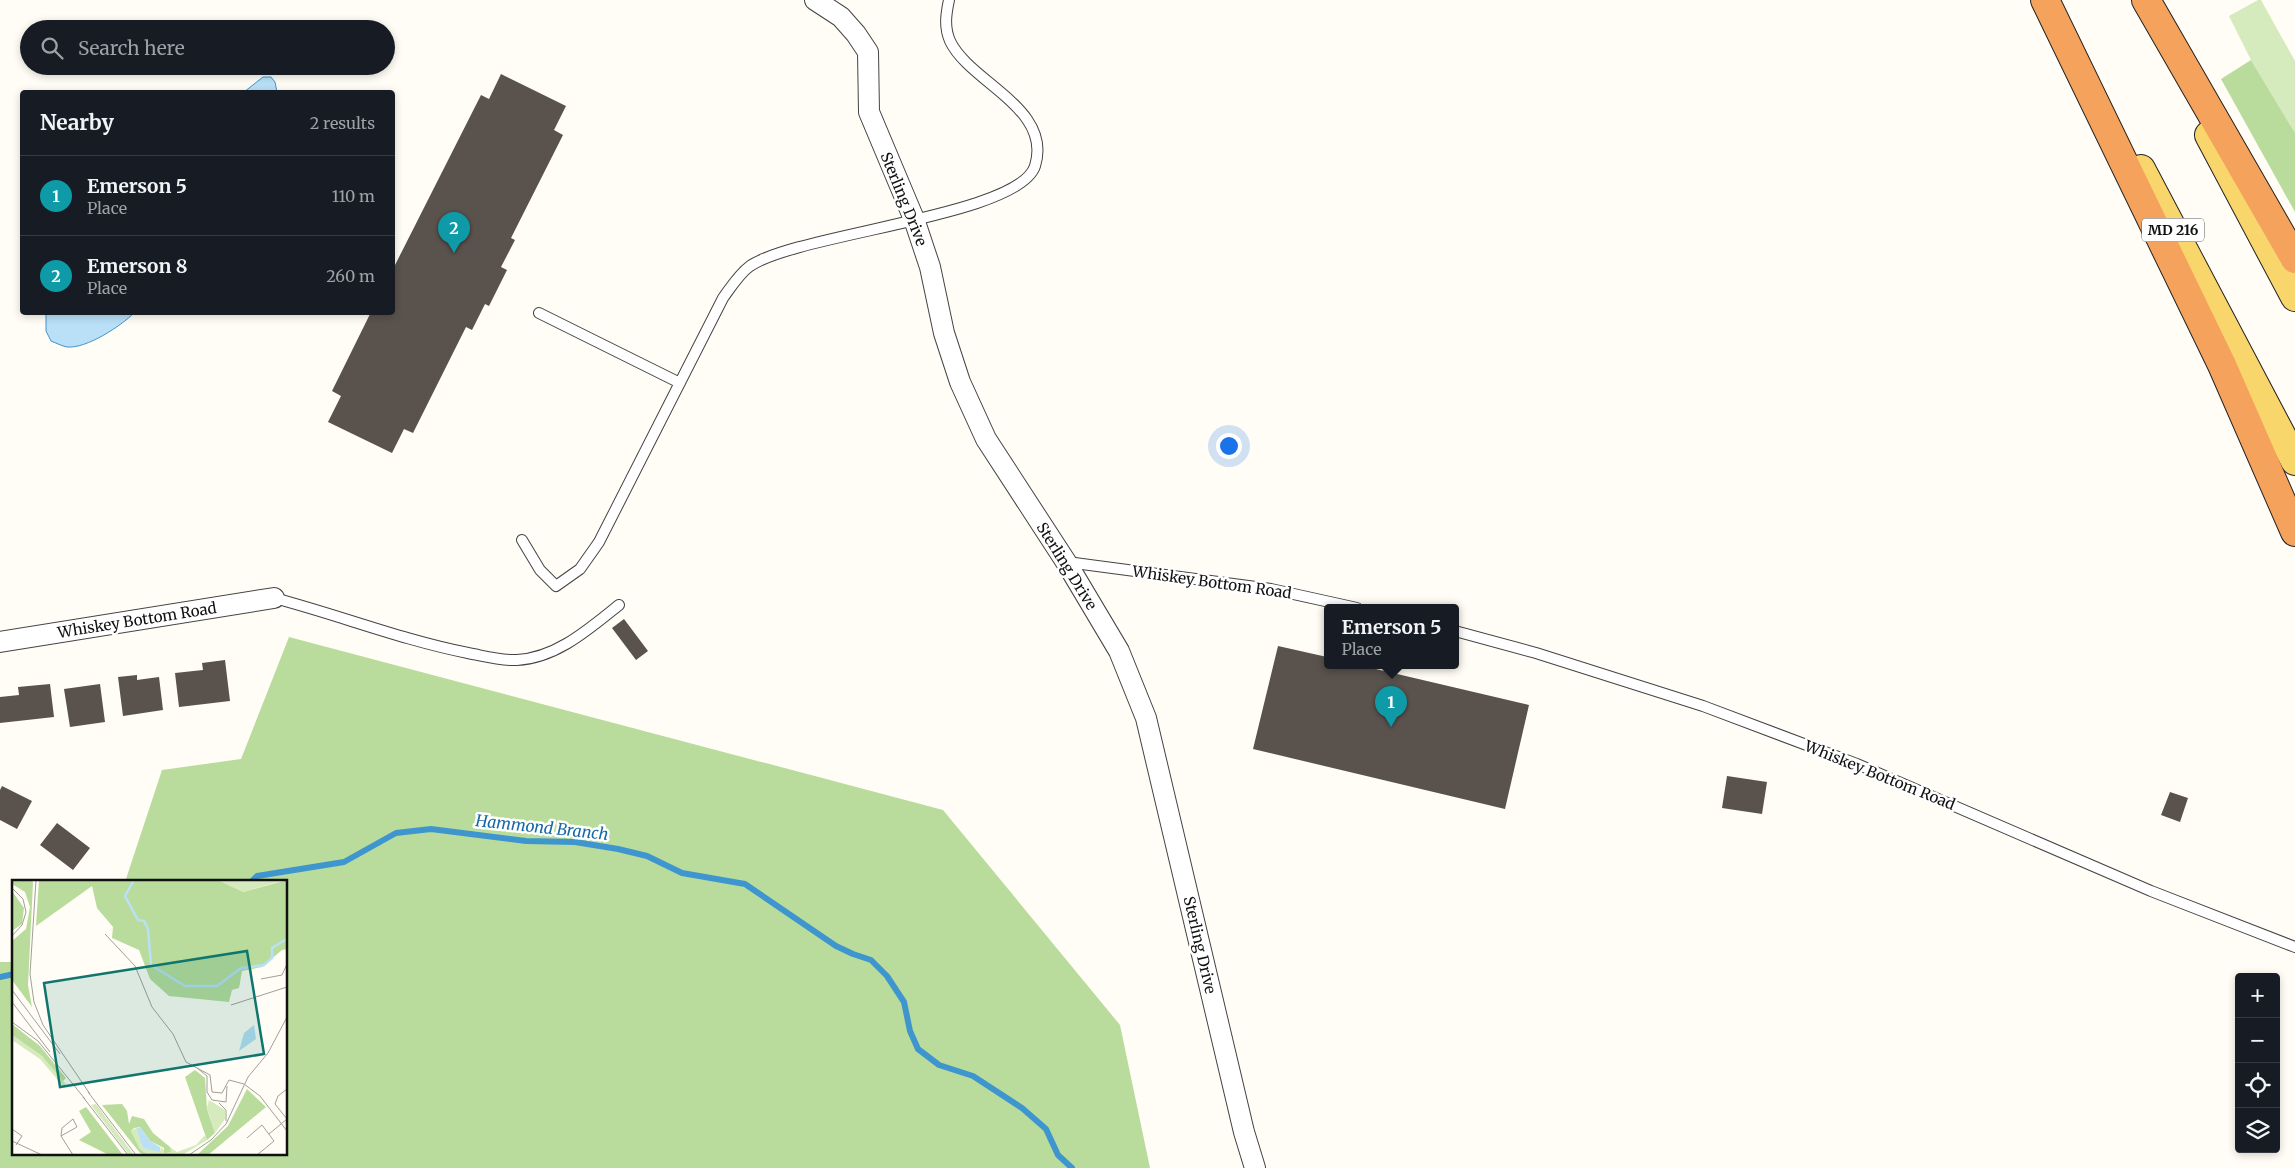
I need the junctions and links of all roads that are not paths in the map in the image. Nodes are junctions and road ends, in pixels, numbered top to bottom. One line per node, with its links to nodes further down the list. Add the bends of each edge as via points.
1 (815, 0): 7 (street, Sterling Drive, via 841,17 868,52 869,112)
2 (948, 0): 7 (lane, via 945,22 950,40 980,76 1003,93 1030,123 1036,152 1034,166 1027,179 990,198 960,210)
3 (2045, 0): 13 (highway, via 2222,366)
4 (2051, 0): 12 (main road, MD 216)
5 (2138, 0): 9 (main road)
6 (2146, 0): 8 (highway)
7 (914, 219): 11 (lane, via 772,255 749,267 723,298); 15 (street, Sterling Drive, via 960,382 986,438)
8 (2295, 259)
9 (2295, 297)
10 (539, 313): 11 (lane)
11 (680, 383): 14 (lane, via 599,542 580,569 556,586 540,570)
12 (2295, 460)
13 (2295, 532)
14 (522, 540)
15 (1066, 562): 17 (lane, Whiskey Bottom Road, via 1271,589); 22 (street, Sterling Drive, via 1119,651 1146,718)
16 (274, 598): 18 (lane, via 436,647 518,660 574,641); 20 (street, Whiskey Bottom Road)
17 (1339, 604)
18 (619, 605)
19 (1459, 632): 21 (lane, Whiskey Bottom Road, via 1703,706 1857,764 2151,891)
20 (0, 642)
21 (2295, 947)
22 (1255, 1168)

